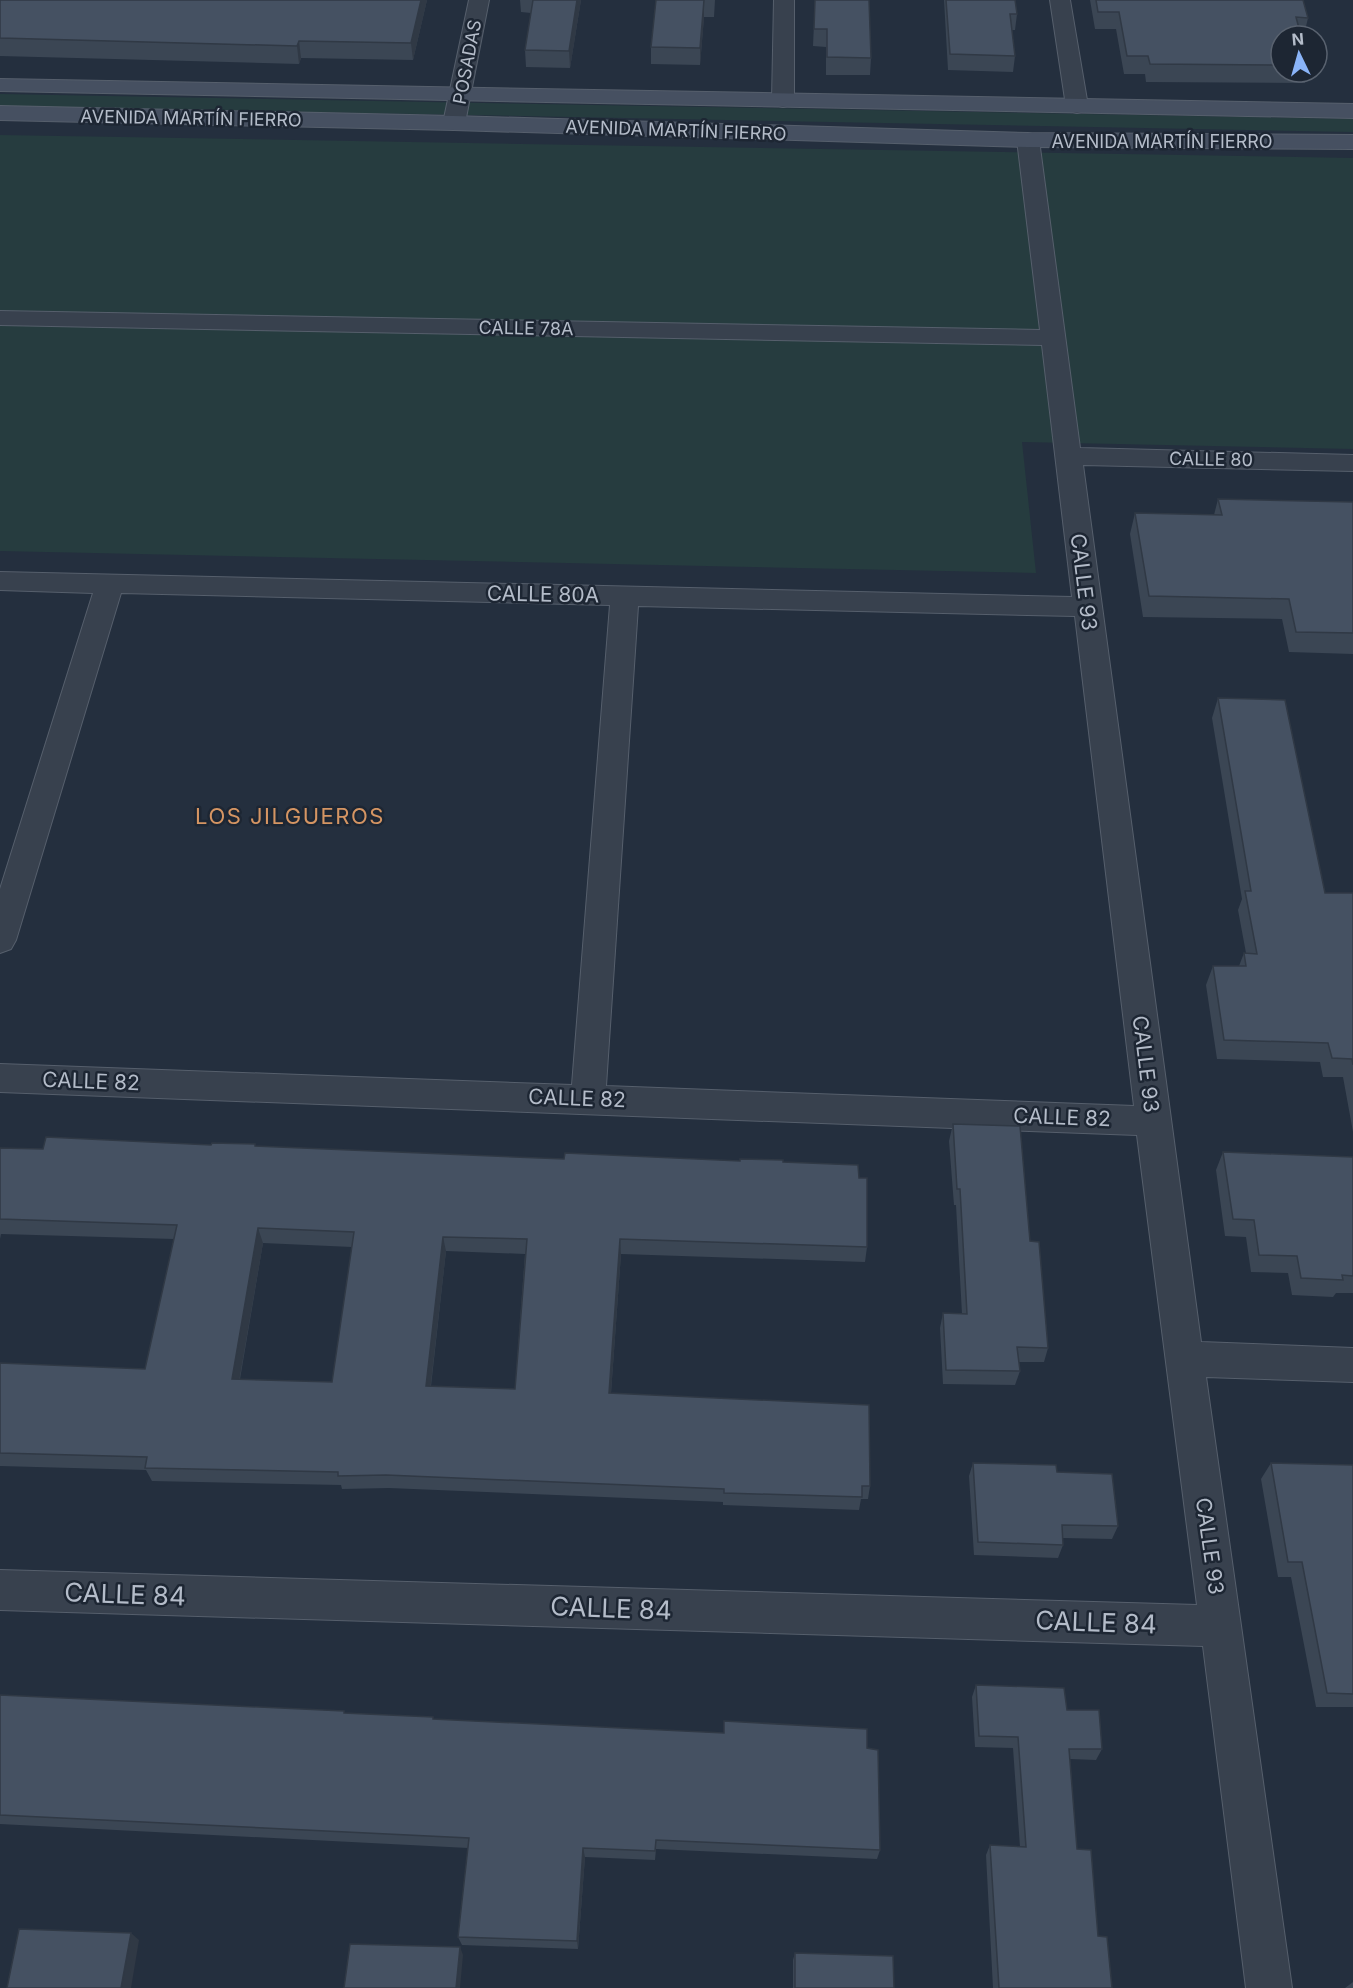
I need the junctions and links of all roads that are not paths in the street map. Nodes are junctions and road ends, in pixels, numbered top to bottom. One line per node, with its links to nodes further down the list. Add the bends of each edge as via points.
1 (479, 0): 5 (street, POSADAS)
2 (784, 0): 6 (street)
3 (1060, 0): 7 (street)
4 (0, 85): 5 (main road, AVENIDA MARTÍN FIERRO)
5 (460, 93): 6 (main road, AVENIDA MARTÍN FIERRO); 10 (street, POSADAS)
6 (783, 100): 7 (main road, AVENIDA MARTÍN FIERRO)
7 (1077, 105): 8 (main road, AVENIDA MARTÍN FIERRO)
8 (1353, 111)
9 (0, 113): 10 (main road, AVENIDA MARTÍN FIERRO)
10 (454, 123): 11 (main road, AVENIDA MARTÍN FIERRO)
11 (1028, 140): 12 (main road, AVENIDA MARTÍN FIERRO); 14 (street, CALLE 93)
12 (1353, 142)
13 (0, 318): 14 (street, CALLE 78A)
14 (1052, 338): 15 (street, CALLE 93)
15 (1068, 456): 16 (street, CALLE 80); 20 (street, CALLE 93)
16 (1353, 463)
17 (0, 581): 18 (street, CALLE 80A)
18 (110, 584): 19 (street, CALLE 80A); 21 (street)
19 (626, 596): 20 (street, CALLE 80A); 23 (street)
20 (1087, 607): 24 (street, CALLE 93)
21 (0, 940)
22 (0, 1078): 23 (street, CALLE 82)
23 (588, 1098): 24 (street, CALLE 82)
24 (1153, 1121): 25 (street, CALLE 93)
25 (1185, 1359): 26 (street); 28 (street, CALLE 93)
26 (1353, 1365)
27 (0, 1590): 28 (street, CALLE 84)
28 (1221, 1626): 29 (street, CALLE 93)
29 (1269, 1988)

